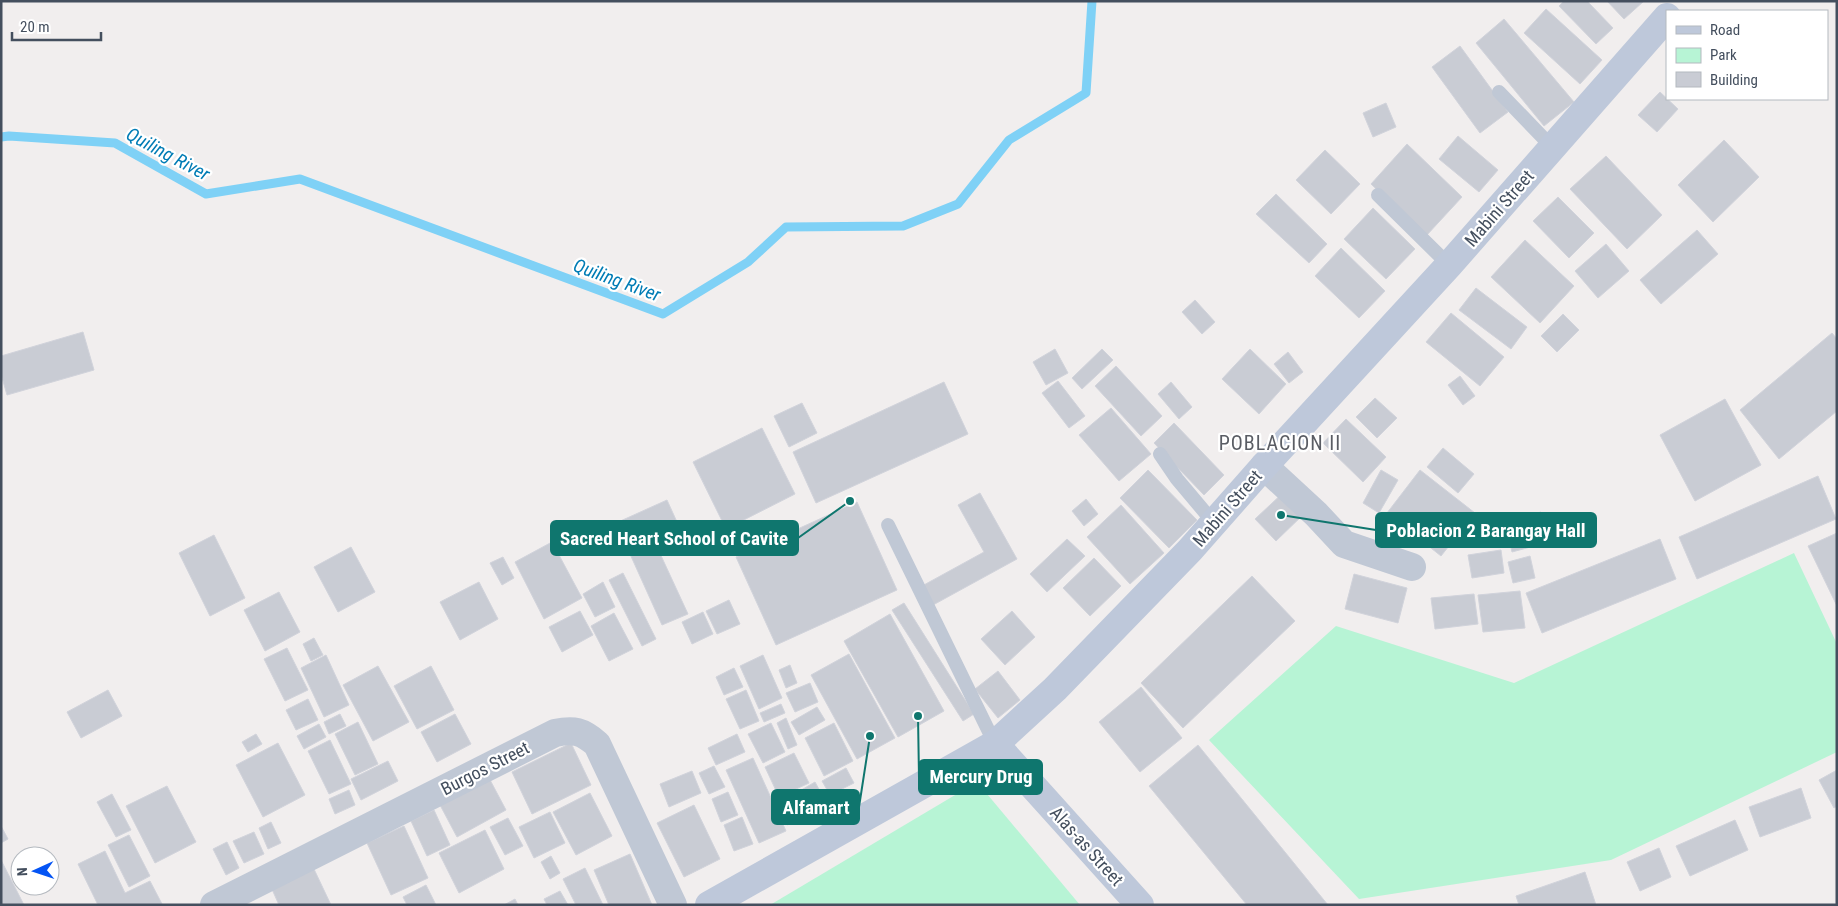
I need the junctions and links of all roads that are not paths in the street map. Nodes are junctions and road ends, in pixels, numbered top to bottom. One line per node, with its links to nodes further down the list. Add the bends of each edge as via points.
1 (1666, 18): 3 (main road, Mabini Street)
2 (1500, 92): 3 (lane)
3 (1552, 147): 5 (main road, Mabini Street)
4 (1378, 195): 5 (lane)
5 (1449, 265): 7 (main road, Mabini Street)
6 (1160, 454): 8 (lane)
7 (1264, 466): 8 (main road, Mabini Street); 10 (street, via 1344,544)
8 (1214, 523): 11 (main road, Mabini Street, via 1054,689)
9 (888, 526): 11 (lane)
10 (1412, 567)
11 (995, 744): 14 (main road, Mabini Street); 15 (main road, Alas-as Street)
12 (214, 905): 13 (street, Burgos Street, via 555,733 567,730 587,735 597,744)
13 (673, 905)
14 (708, 905)
15 (1140, 905)

